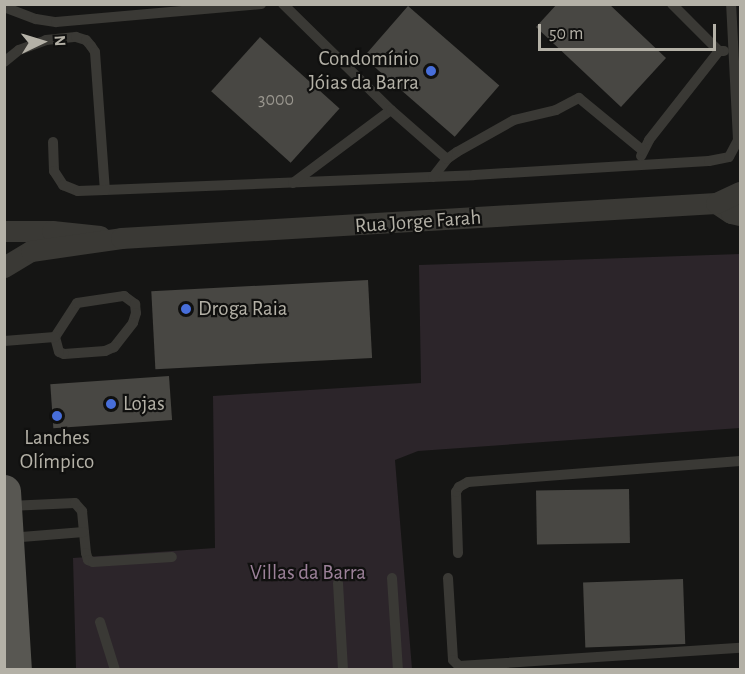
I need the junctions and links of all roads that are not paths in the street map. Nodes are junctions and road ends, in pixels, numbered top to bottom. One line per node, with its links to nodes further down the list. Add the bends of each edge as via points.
1 (261, 4): 5 (lane, via 56,22)
2 (283, 4): 9 (lane)
3 (672, 4): 7 (lane)
4 (731, 4): 6 (lane)
5 (4, 7)
6 (734, 50): 7 (lane); 13 (lane, via 738,140 729,157)
7 (719, 51): 11 (lane)
8 (4, 62): 16 (lane, via 19,50 46,40 76,37 91,46 95,52)
9 (392, 110): 12 (lane); 15 (lane)
10 (53, 142): 16 (lane, via 54,171 63,185 78,191)
11 (642, 150): 12 (lane, via 579,98 556,110 514,120); 13 (lane)
12 (447, 159): 14 (lane)
13 (638, 164): 14 (lane)
14 (433, 177): 15 (lane)
15 (293, 183): 16 (lane)
16 (105, 190)
17 (741, 192): 18 (street, Rua Jorge Farah)
18 (716, 203): 19 (street, Rua Jorge Farah); 21 (street, Rua Jorge Farah)
19 (741, 215)
20 (4, 231): 21 (street, Rua Jorge Farah, via 60,231)
21 (121, 238): 22 (street, Rua Jorge Farah, via 31,251)
22 (4, 267)
23 (55, 337): 23 (lane, via 55,346 64,354 105,351 114,347 133,323 135,304 124,296 77,303); 24 (lane)
24 (4, 341)
25 (741, 461): 28 (lane, via 468,482 456,492)
26 (6, 512): 27 (lane); 27 (lane, via 75,503 82,511); 35 (main road)
27 (84, 532): 29 (lane, via 86,554 93,562)
28 (458, 553)
29 (172, 557)
30 (392, 578): 38 (lane)
31 (448, 578): 34 (lane, via 453,660 459,666)
32 (338, 583): 37 (lane)
33 (99, 622): 36 (lane)
34 (741, 648)
35 (15, 669)
36 (115, 669)
37 (343, 669)
38 (398, 669)

